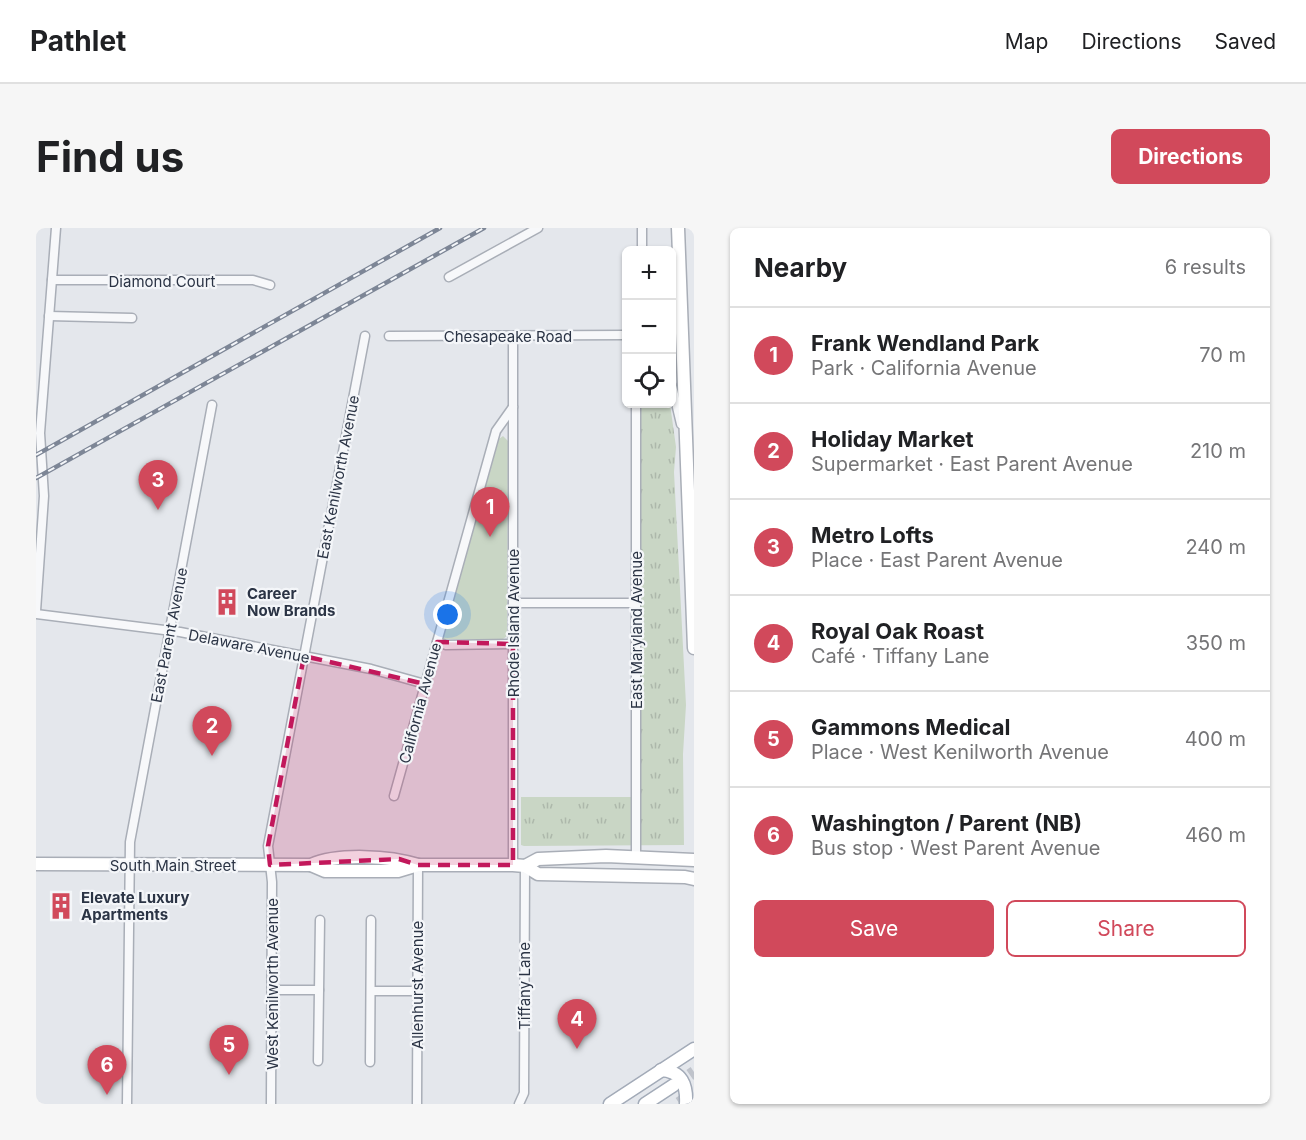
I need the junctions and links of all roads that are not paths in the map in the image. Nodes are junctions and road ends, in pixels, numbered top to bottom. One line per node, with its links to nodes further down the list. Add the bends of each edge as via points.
1 (56, 228): 7 (street)
2 (538, 228): 6 (street)
3 (642, 228): 5 (street)
4 (678, 228): 21 (main road)
5 (642, 246)
6 (449, 277)
7 (52, 280): 8 (street, Diamond Court, via 253,280); 9 (street)
8 (270, 285)
9 (50, 316): 10 (street); 15 (street)
10 (132, 318)
11 (622, 335): 13 (street, Chesapeake Road)
12 (365, 336): 29 (street, East Kenilworth Avenue)
13 (389, 336)
14 (37, 340): 15 (street)
15 (47, 341): 24 (street, via 40,433 44,496)
16 (513, 345): 19 (street, Rhode Island Avenue)
17 (676, 402): 21 (street)
18 (212, 405): 25 (street, East Parent Avenue)
19 (513, 407): 22 (street, Rhode Island Avenue); 26 (street, California Avenue, via 496,431)
20 (636, 408): 23 (street, East Maryland Avenue)
21 (686, 442): 28 (main road)
22 (513, 603): 23 (street); 27 (street, Rhode Island Avenue)
23 (636, 603): 32 (street, East Maryland Avenue)
24 (36, 612): 25 (street, Delaware Avenue)
25 (170, 630): 29 (street, Delaware Avenue); 35 (street, East Parent Avenue)
26 (437, 642): 27 (street); 30 (street, California Avenue)
27 (513, 644): 38 (street, Rhode Island Avenue)
28 (694, 648)
29 (304, 656): 30 (street, Delaware Avenue); 36 (street, East Kenilworth Avenue, via 268,846)
30 (425, 684): 31 (street, California Avenue)
31 (394, 796)
32 (636, 856): 33 (main road, South Main Street); 38 (main road, South Main Street, via 538,859); 39 (main road, via 626,869 593,869)
33 (694, 860)
34 (36, 864): 35 (main road, South Main Street)
35 (128, 865): 36 (main road, South Main Street); 52 (street, East Parent Avenue)
36 (270, 865): 37 (main road, South Main Street, via 311,865 325,859 399,859); 43 (street, West Kenilworth Avenue)
37 (418, 865): 38 (main road, South Main Street); 46 (street, Allenhurst Avenue)
38 (519, 866): 39 (main road, South Main Street, via 538,874); 55 (street, Tiffany Lane, via 524,1093)
39 (572, 875): 40 (main road, South Main Street)
40 (694, 879)
41 (320, 920): 44 (street)
42 (371, 920): 45 (street)
43 (272, 990): 44 (street); 53 (street, West Kenilworth Avenue)
44 (319, 990): 48 (street)
45 (371, 991): 46 (street); 49 (street)
46 (417, 991): 54 (street, Allenhurst Avenue)
47 (694, 1049): 50 (main road)
48 (318, 1061)
49 (370, 1062)
50 (661, 1070): 56 (main road); 58 (main road, via 682,1078 686,1086)
51 (674, 1085): 57 (main road)
52 (127, 1104)
53 (271, 1104)
54 (417, 1104)
55 (519, 1104)
56 (610, 1104)
57 (645, 1104)
58 (681, 1104)

